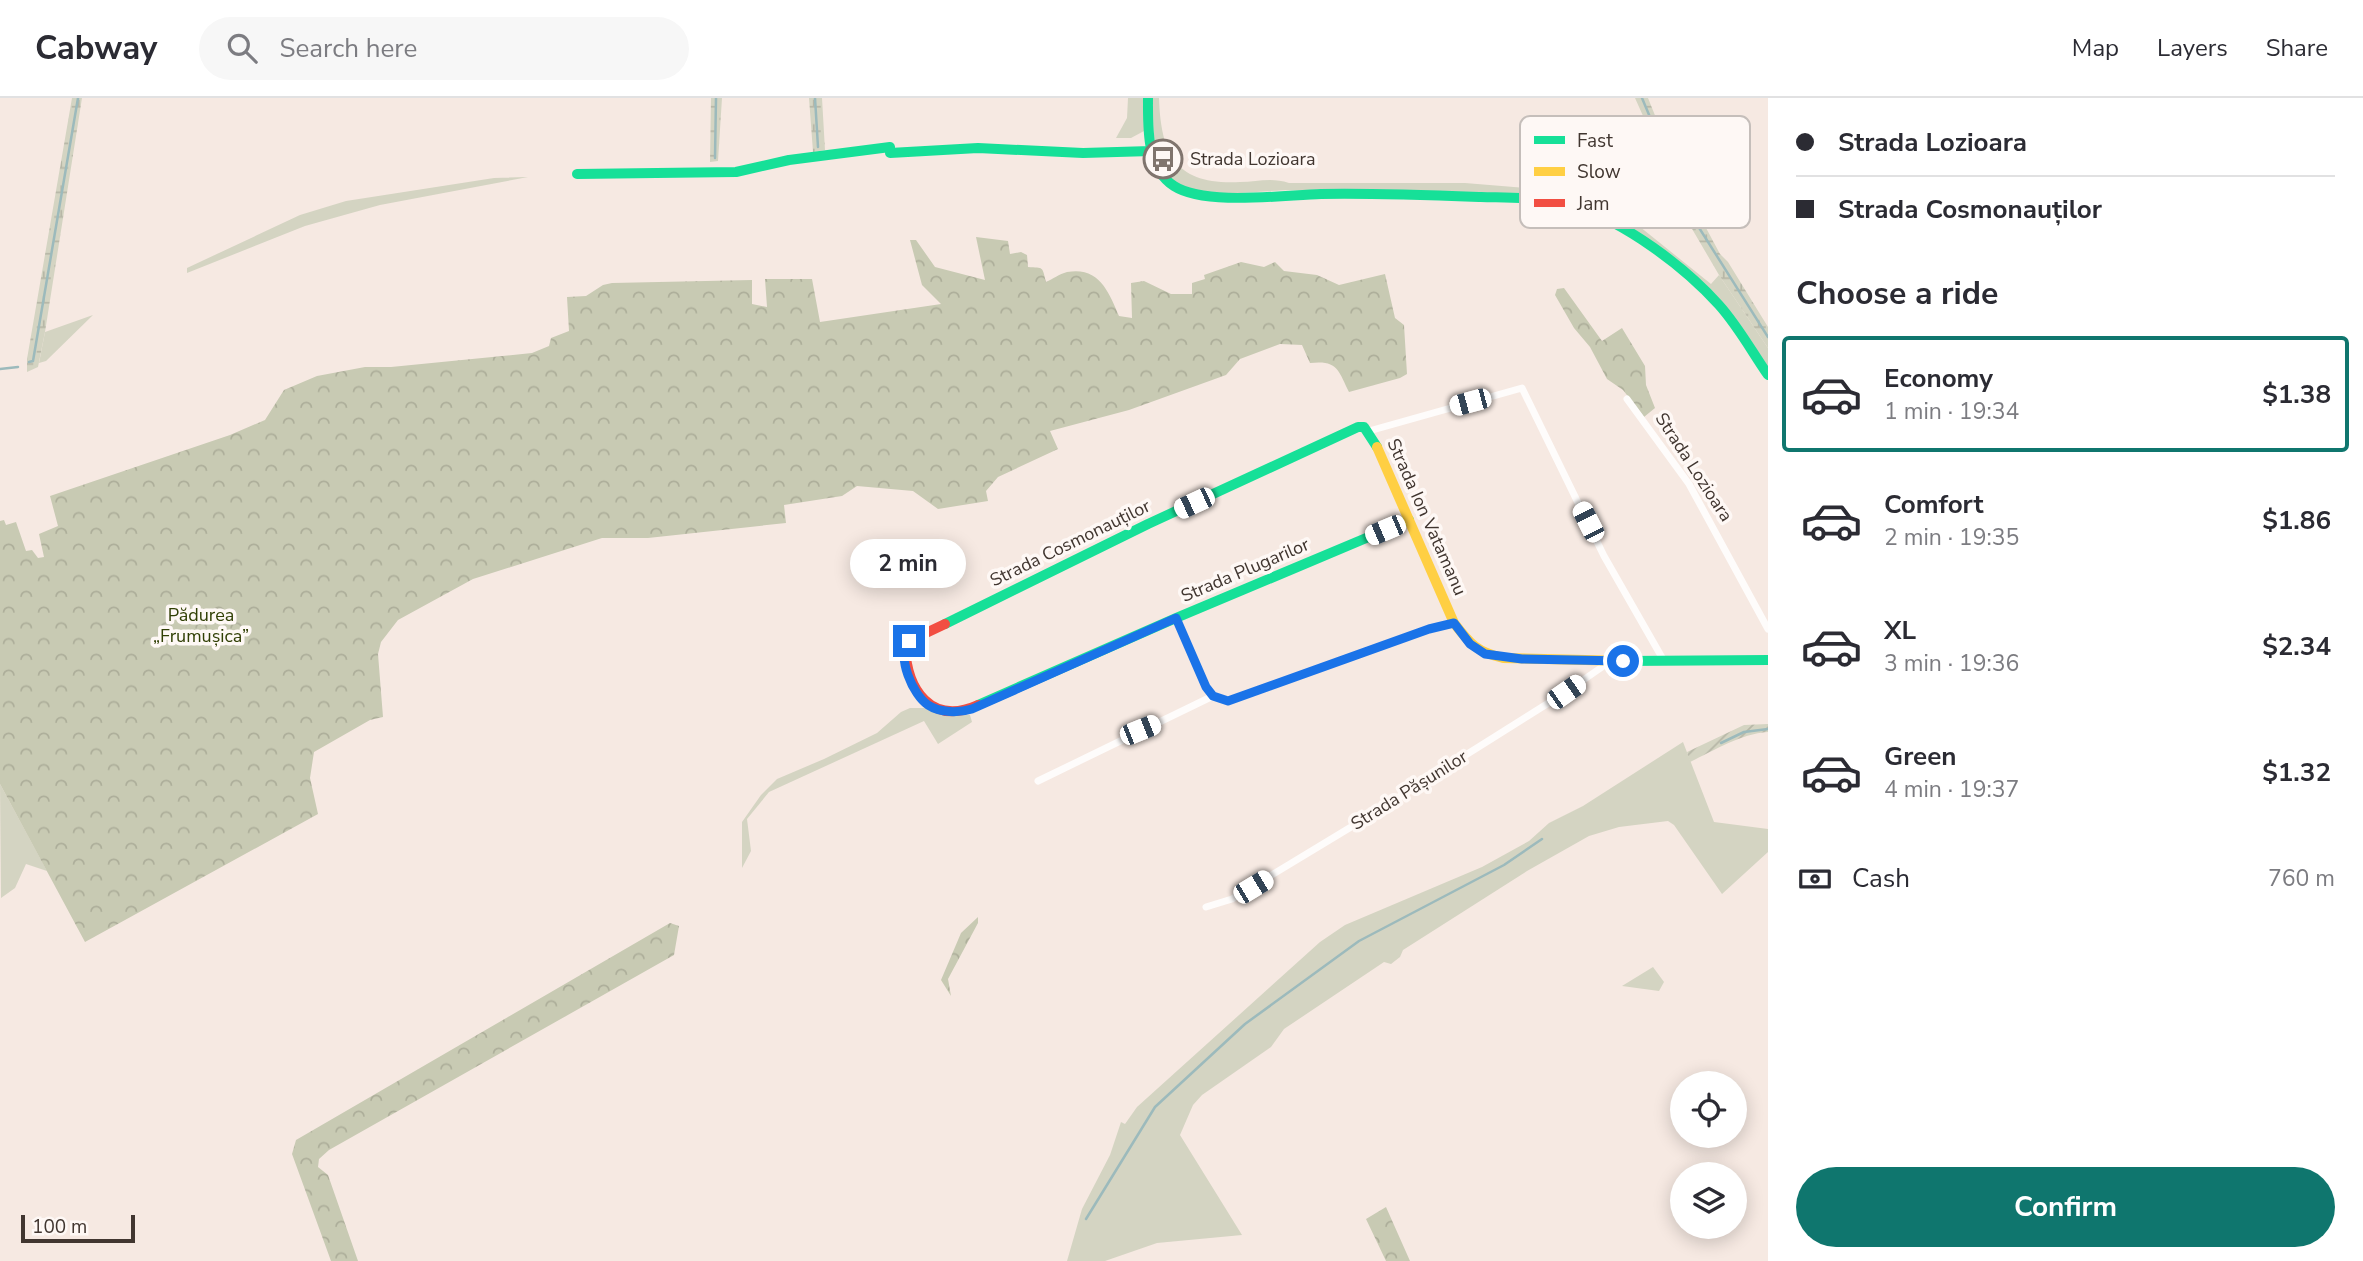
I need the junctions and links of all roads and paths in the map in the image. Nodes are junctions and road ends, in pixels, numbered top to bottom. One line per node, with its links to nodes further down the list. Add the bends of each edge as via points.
1 (1147, 98): 2 (street)
2 (1152, 151): 3 (street, via 978,148 890,153 890,147 737,172); 4 (street, via 1171,185 1197,195 1408,193)
3 (578, 174)
4 (1520, 199)
5 (1620, 228): 6 (street, via 1707,293)
6 (1768, 375)
7 (1626, 399): 12 (street, Strada Lozioara, via 1689,484)
8 (1367, 429): 9 (street, Strada Ion Vatamanu); 15 (street, via 1522,388 1604,556); 16 (street, Strada Cosmonauților, via 1358,427 909,641 905,660)
9 (1409, 520): 10 (street, Strada Plugarilor); 11 (street, Strada Ion Vatamanu)
10 (1176, 618): 16 (street, Strada Plugarilor, via 964,712 928,705); 17 (street)
11 (1454, 623): 14 (street, via 1470,644 1485,654); 17 (street, via 1228,701)
12 (1768, 629)
13 (1768, 660): 15 (street)
14 (1602, 661): 15 (street); 19 (street, Strada Pășunilor, via 1598,671 1356,824 1232,899)
15 (1664, 661)
16 (910, 683)
17 (1213, 696): 18 (street)
18 (1038, 781)
19 (1206, 907)

